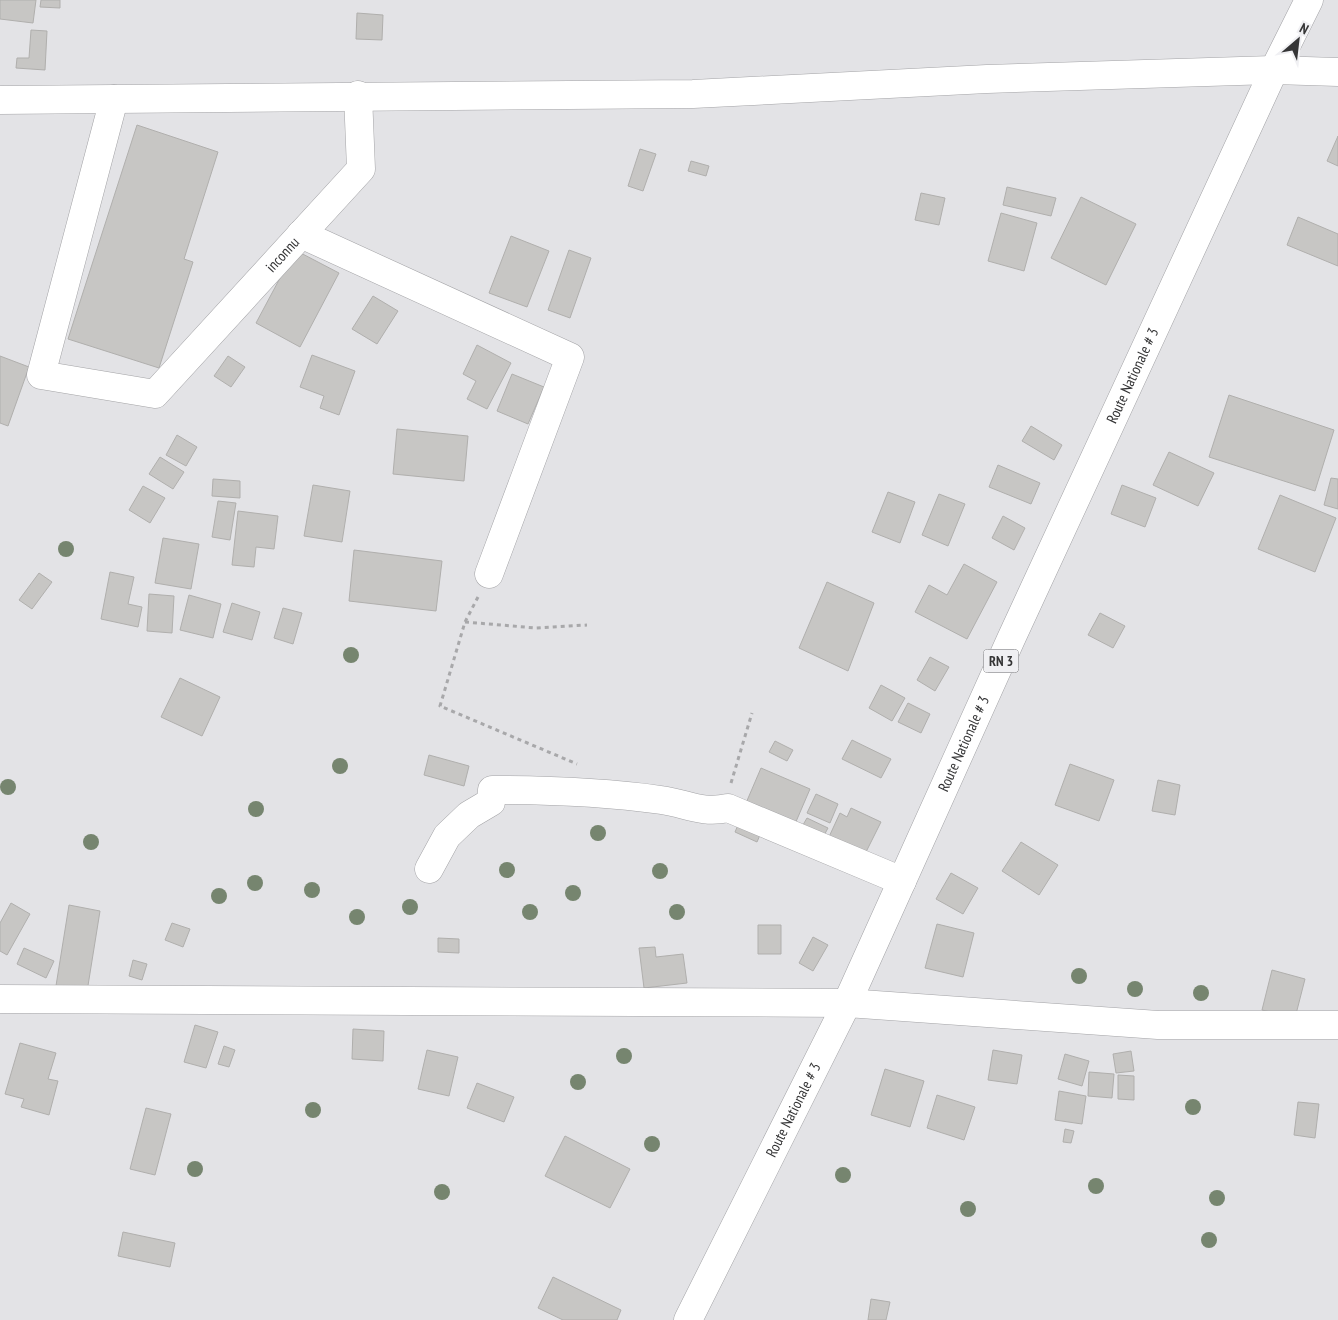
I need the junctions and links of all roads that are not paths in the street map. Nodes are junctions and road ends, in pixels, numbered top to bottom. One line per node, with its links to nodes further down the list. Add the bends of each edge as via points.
1 (1309, 0): 2 (street, Route Nationale # 3 / RN 3)
2 (1274, 70): 3 (street); 4 (street, via 987,79 693,94); 10 (street, Route Nationale # 3 / RN 3)
3 (1338, 72)
4 (358, 95): 5 (street); 7 (street, inconnu, via 361,169)
5 (114, 99): 6 (street); 7 (street, inconnu, via 41,375 155,394)
6 (0, 100)
7 (302, 234): 8 (street, via 570,356)
8 (489, 574)
9 (430, 869): 10 (street, via 447,836 469,815 491,802 492,790 560,790 662,800 712,812 728,808)
10 (902, 882): 12 (street, Route Nationale # 3 / RN 3)
11 (0, 999): 12 (street)
12 (847, 1003): 13 (street, via 1158,1025); 14 (street, Route Nationale # 3 / RN 3)
13 (1338, 1025)
14 (688, 1320)

